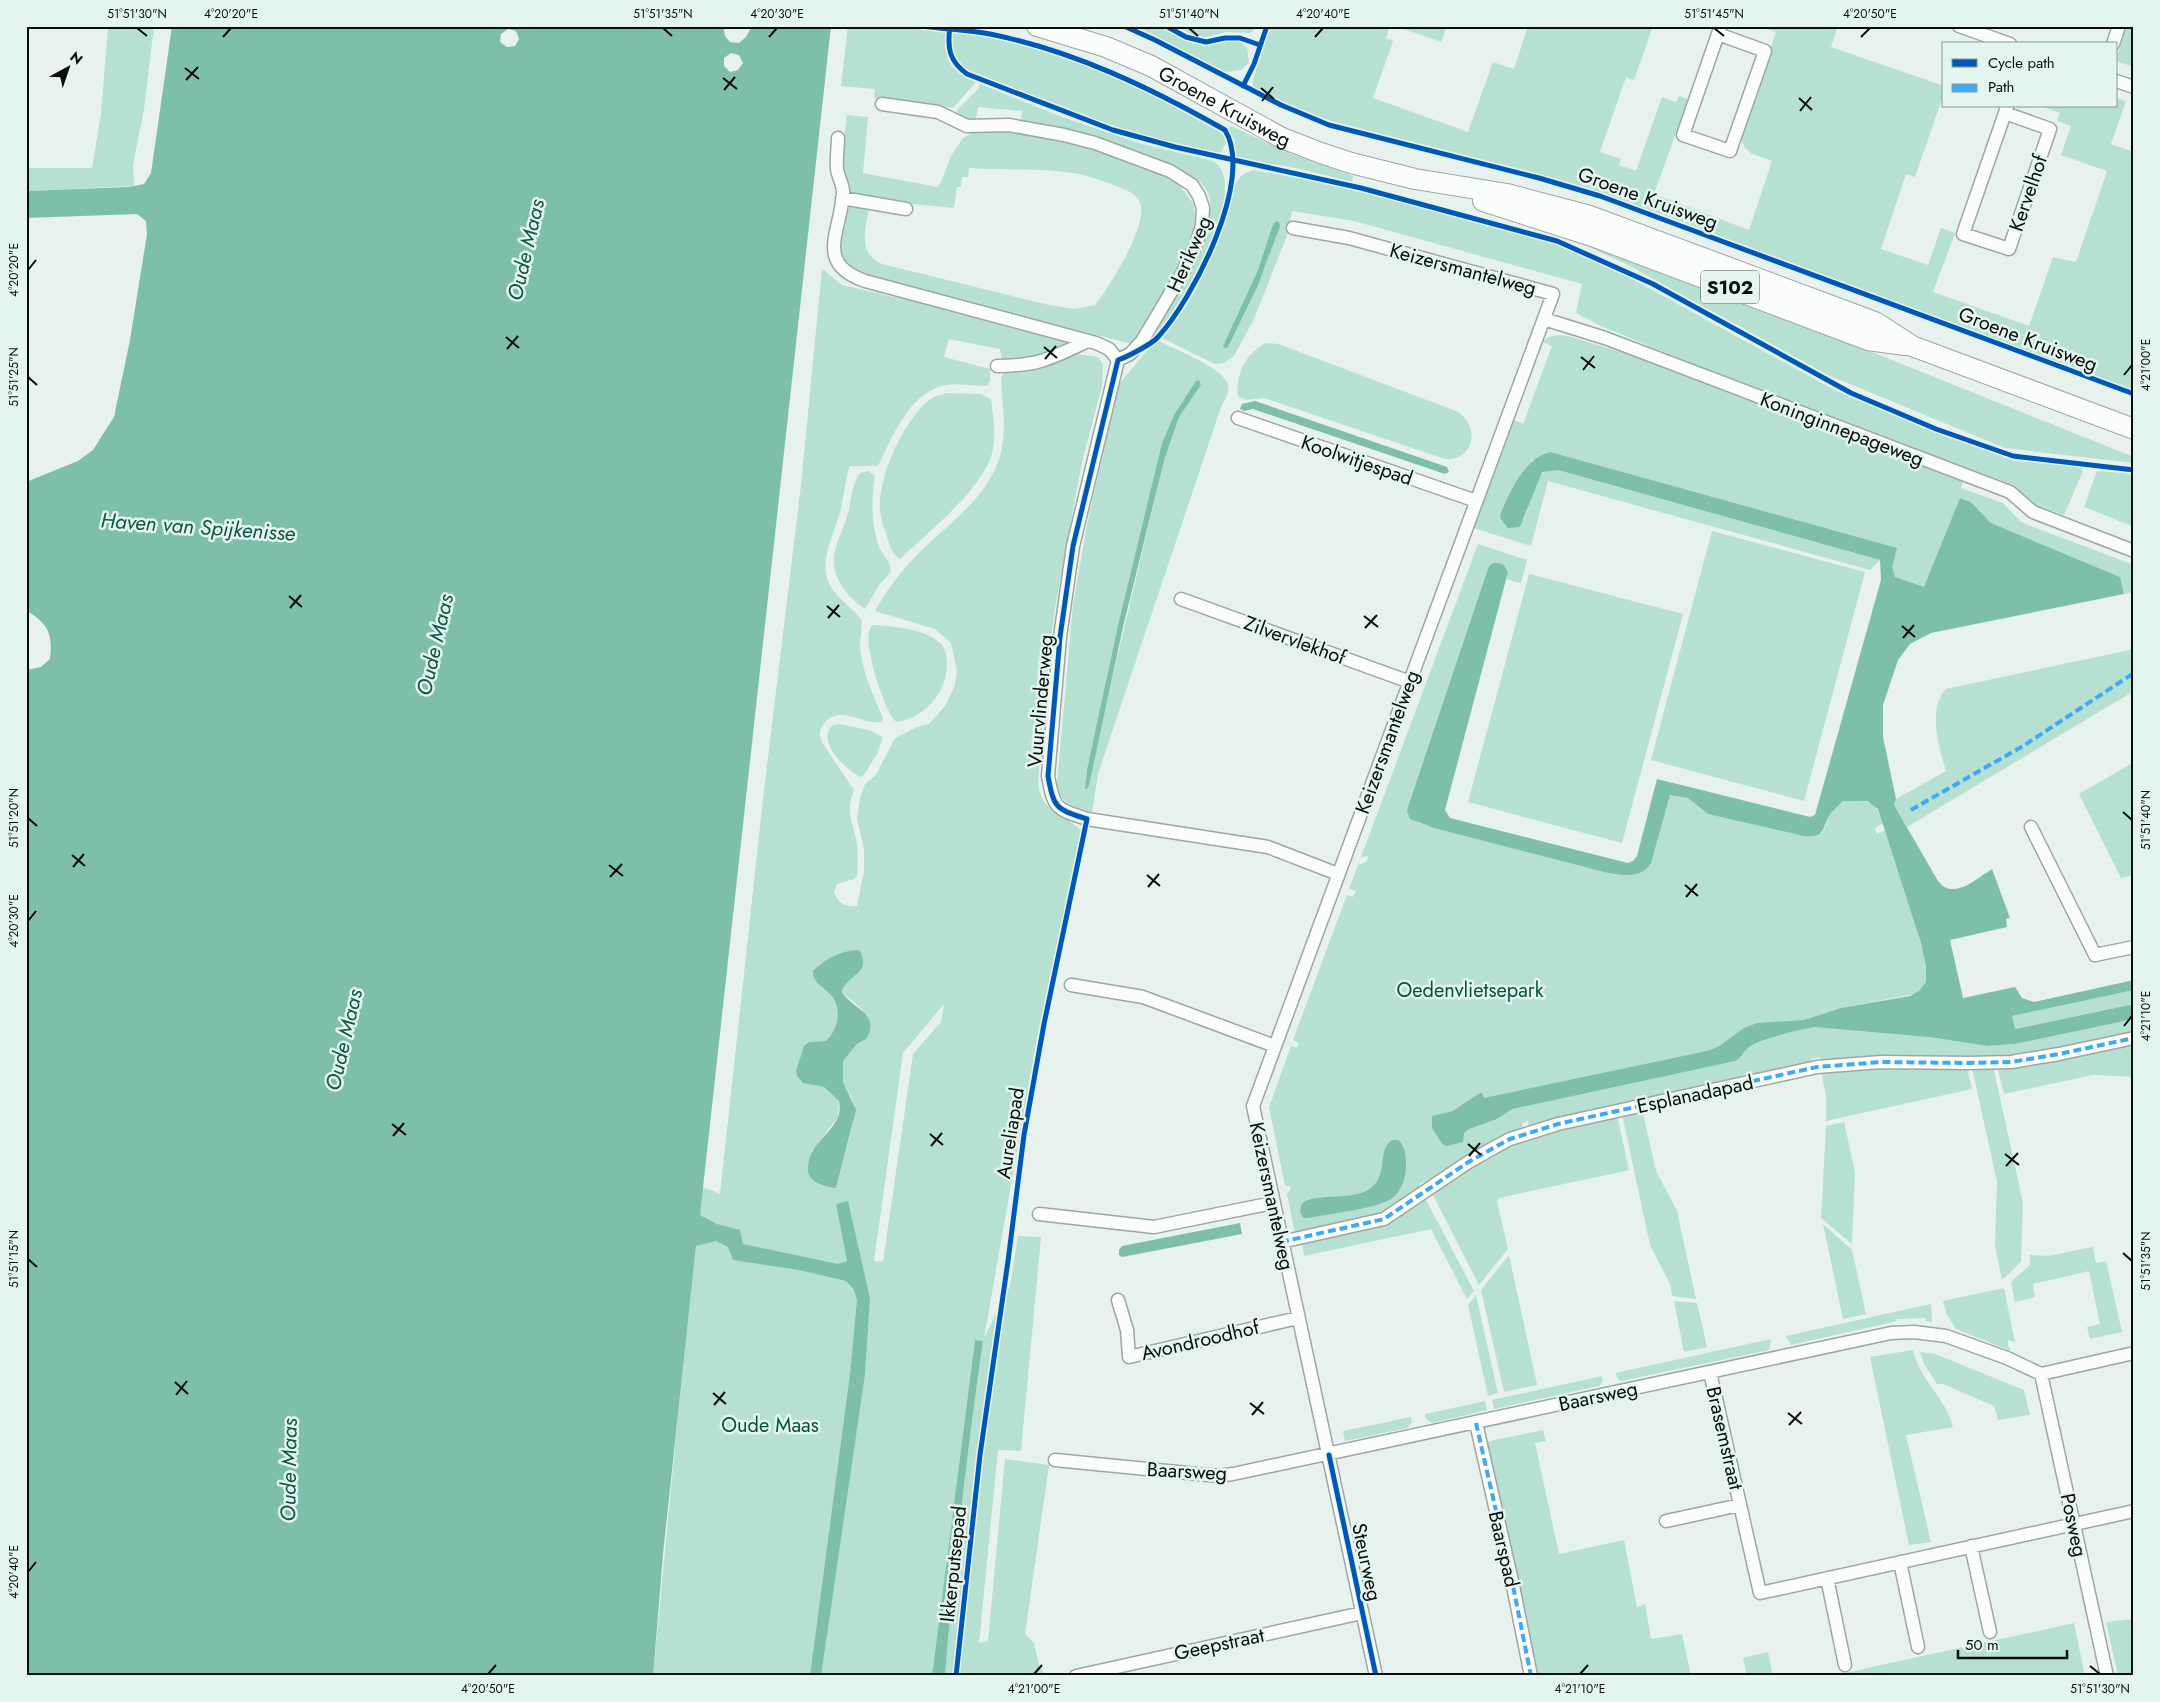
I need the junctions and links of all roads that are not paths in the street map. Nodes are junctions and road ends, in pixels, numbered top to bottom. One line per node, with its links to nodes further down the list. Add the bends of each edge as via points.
1 (1037, 26): 20 (main road, Groene Kruisweg / S102, via 1106,47 1151,66 1302,147 1415,179 1507,194 1590,216 1875,322 1912,346)
2 (1959, 26): 5 (street)
3 (2119, 26): 6 (street)
4 (1719, 30): 4 (street, via 1765,51 1730,151 1683,135)
5 (2004, 42)
6 (2114, 42)
7 (2118, 82): 8 (street)
8 (2134, 87)
9 (882, 104): 17 (street, Herikweg, via 932,111 967,126 1034,128 1096,144 1170,171 1192,185 1203,208 1196,244 1142,341 1130,354)
10 (2006, 110): 10 (street, Kervelhof, via 1963,234 2009,250 2050,129)
11 (838, 138): 12 (street, via 837,167)
12 (842, 198): 13 (street); 16 (street, via 834,243 841,268 852,276)
13 (906, 209)
14 (1293, 228): 15 (street, Keizersmantelweg, via 1349,238 1553,294)
15 (1544, 318): 21 (street, Keizersmantelweg); 22 (street, Koninginnepageweg, via 1606,338 2010,492 2033,512)
16 (1088, 341): 17 (street, via 1109,350); 18 (street, via 1045,361 1022,366)
17 (1118, 360): 26 (street, Vuurvlinderweg, via 1073,546 1060,637 1048,776 1052,797 1060,810 1087,820 1268,847)
18 (997, 366)
19 (1238, 418): 21 (street, Koolwitjespad)
20 (2134, 429)
21 (1476, 501): 24 (street, Keizersmantelweg)
22 (2134, 551)
23 (1181, 599): 24 (street, Zilvervlekhof)
24 (1410, 682): 26 (street, Keizersmantelweg)
25 (2032, 827): 27 (street, via 2095,955)
26 (1338, 874): 30 (street, Keizersmantelweg)
27 (2134, 947)
28 (1071, 985): 30 (street, via 1143,997)
29 (2134, 1038): 33 (street, Esplanadapad, via 2011,1062 1871,1062 1817,1067 1558,1124 1495,1147 1384,1219)
30 (1275, 1046): 31 (street, Keizersmantelweg, via 1253,1106)
31 (1273, 1203): 32 (street, via 1154,1227); 33 (street, Keizersmantelweg)
32 (1039, 1214)
33 (1281, 1242): 35 (street, Keizersmantelweg)
34 (1118, 1300): 35 (street, Avondroodhof, via 1127,1330 1129,1357)
35 (1298, 1318): 40 (street, Keizersmantelweg)
36 (2134, 1353): 38 (street)
37 (1710, 1372): 38 (street, Baarsweg, via 1872,1336 1914,1332 1946,1336); 39 (street, Baarsweg); 42 (street, Brasemstraat)
38 (2042, 1374): 45 (street, Posweg)
39 (1476, 1423): 40 (street, Baarsweg); 55 (street, Baarspad)
40 (1329, 1454): 41 (street, Baarsweg, via 1218,1476); 49 (street, Steurweg)
41 (1055, 1460)
42 (1740, 1506): 44 (street, Brasemstraat); 48 (street, Brasemstraat, via 1760,1593)
43 (2134, 1511): 45 (street, Brasemstraat)
44 (1666, 1521)
45 (2074, 1524): 46 (street, Brasemstraat); 56 (street, Posweg)
46 (1971, 1546): 47 (street, Brasemstraat); 50 (street)
47 (1900, 1562): 48 (street, Brasemstraat); 51 (street)
48 (1827, 1578): 52 (street)
49 (1362, 1613): 53 (street, Geepstraat); 54 (street, Steurweg)
50 (1990, 1632)
51 (1918, 1647)
52 (1845, 1665)
53 (1076, 1676)
54 (1376, 1676)
55 (1531, 1676)
56 (2107, 1676)

